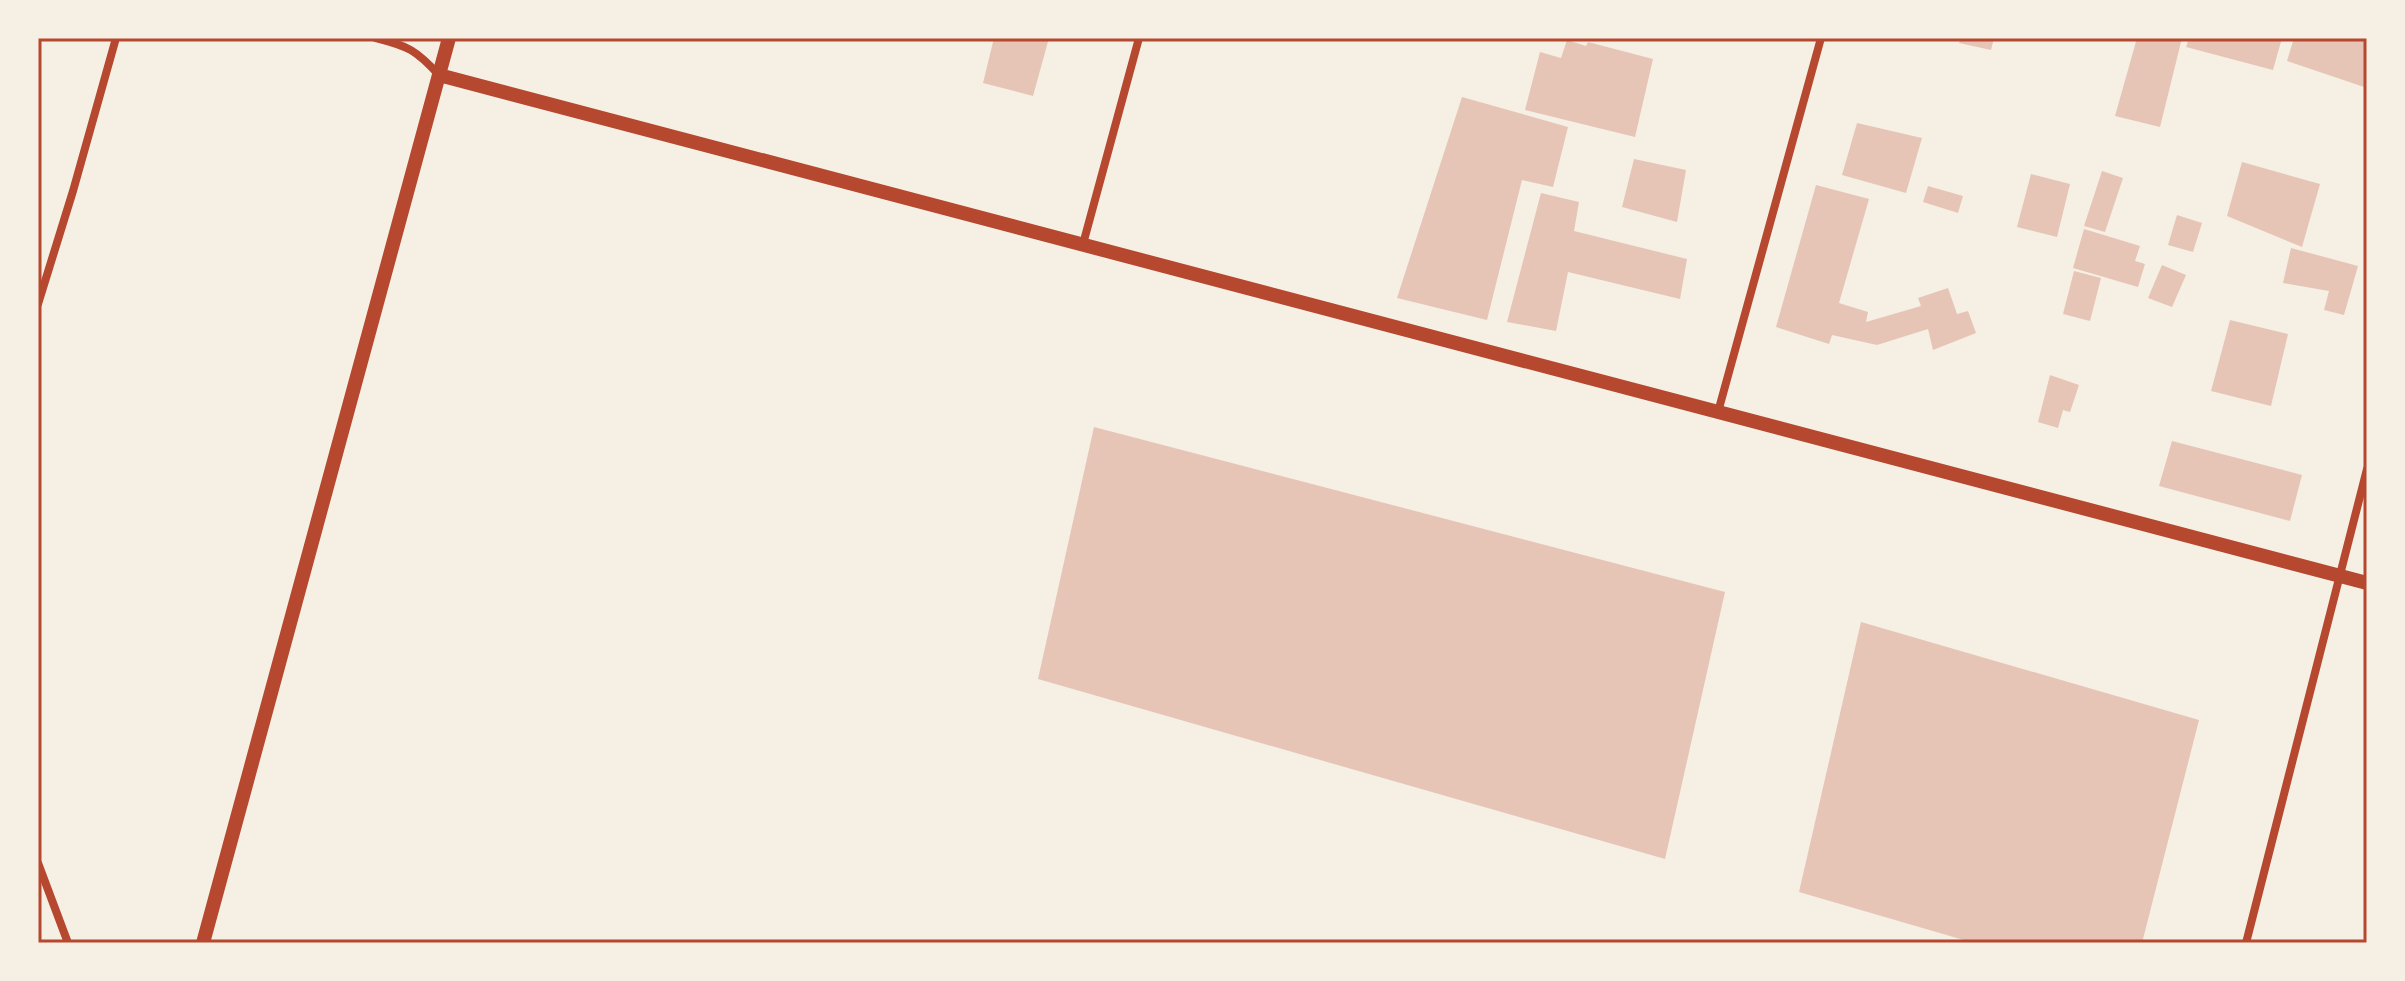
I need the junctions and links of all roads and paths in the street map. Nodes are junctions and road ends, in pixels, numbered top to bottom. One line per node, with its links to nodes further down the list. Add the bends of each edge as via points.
1 (116, 38): 8 (street)
2 (376, 38): 6 (street, via 421,55)
3 (449, 38): 6 (street)
4 (1139, 38): 7 (street)
5 (1821, 38): 9 (street)
6 (439, 75): 7 (street); 15 (street)
7 (1083, 244): 9 (street)
8 (38, 304)
9 (1718, 412): 11 (street)
10 (2367, 469): 11 (street)
11 (2339, 576): 12 (street); 16 (street)
12 (2367, 583)
13 (38, 863): 14 (street)
14 (68, 943)
15 (203, 943)
16 (2246, 943)

